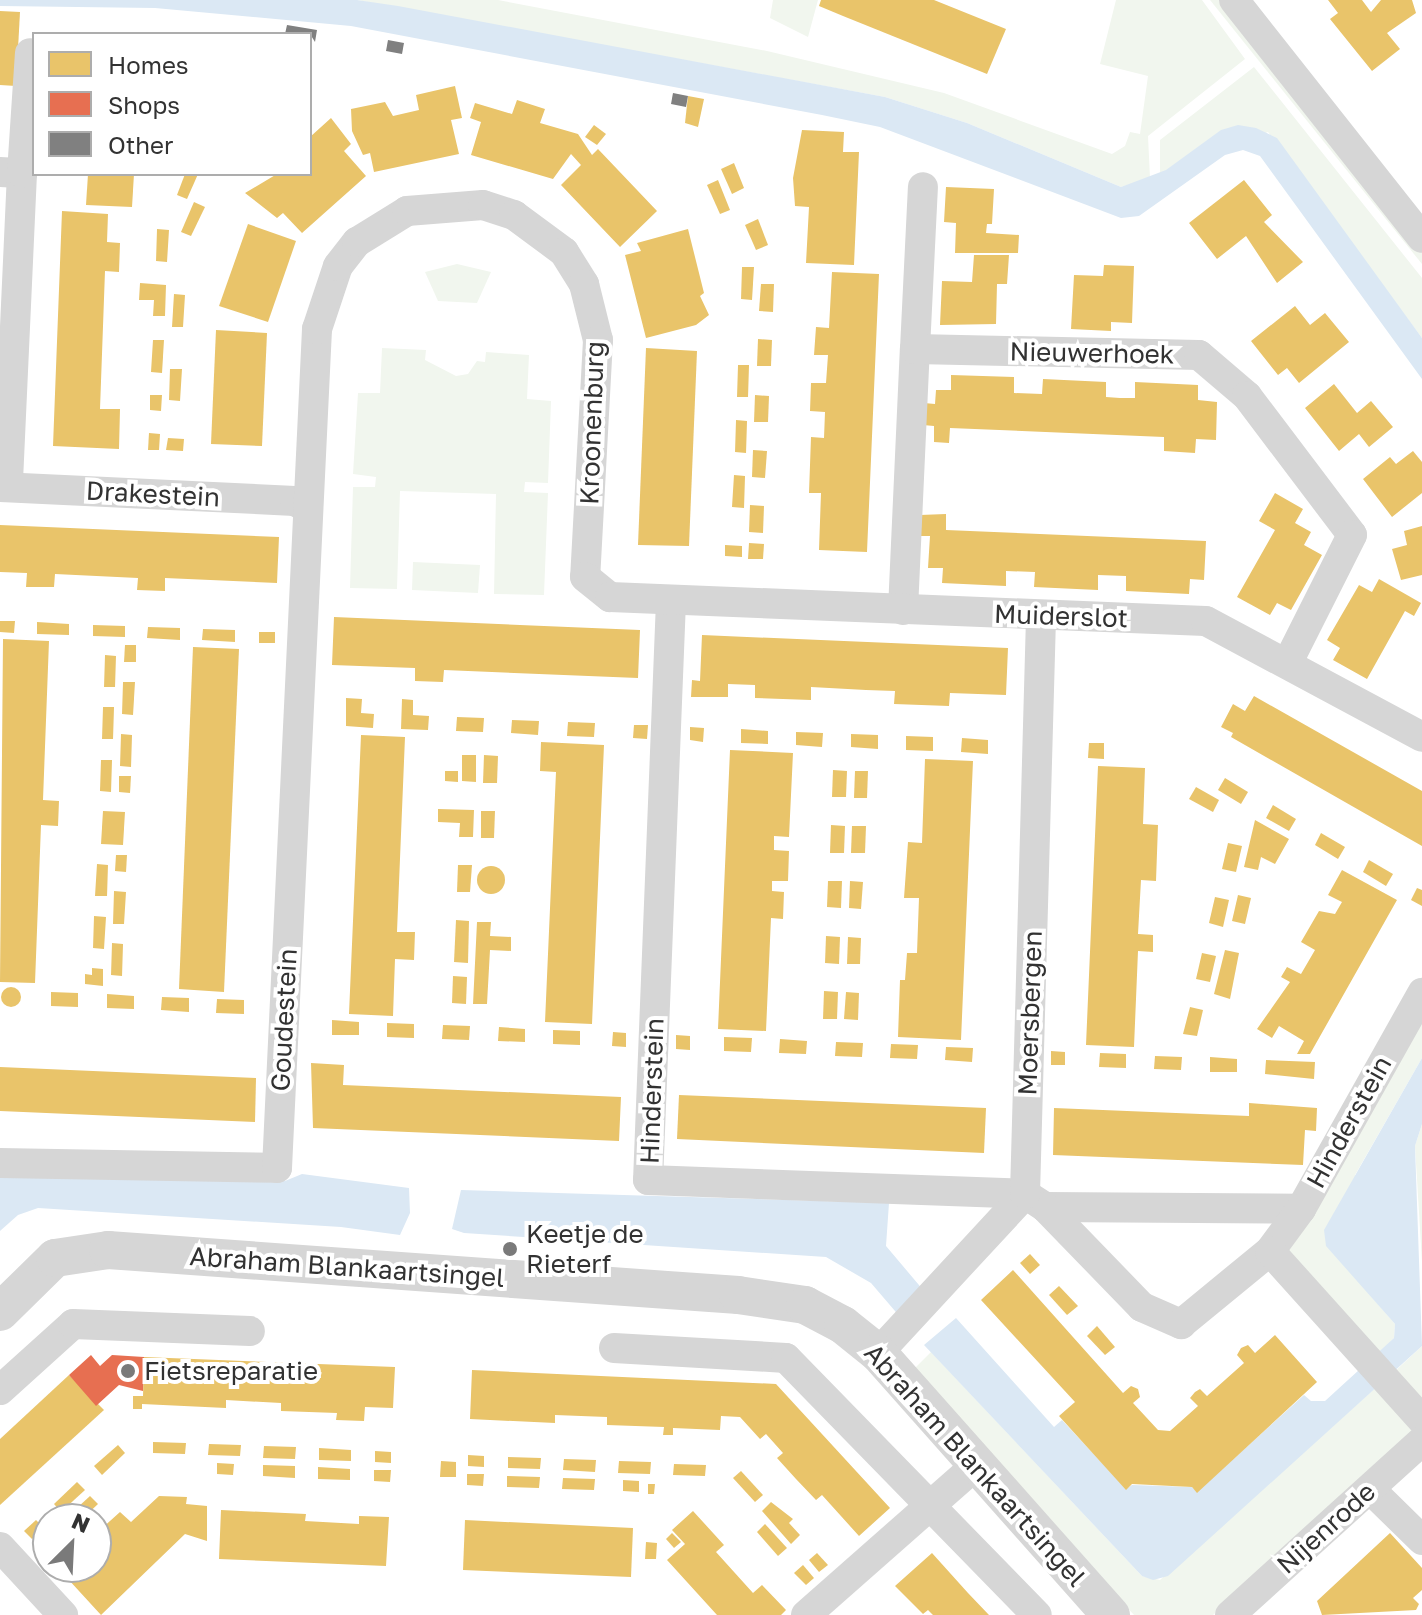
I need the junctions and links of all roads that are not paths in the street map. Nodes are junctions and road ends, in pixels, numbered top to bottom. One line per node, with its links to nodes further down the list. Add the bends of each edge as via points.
1 (1234, 0): 5 (street)
2 (30, 53): 3 (street)
3 (11, 173): 7 (street)
4 (923, 187): 6 (street)
5 (1422, 238)
6 (915, 349): 11 (street); 13 (street, Nieuwerhoek, via 1199,355 1211,365 1247,396 1352,535)
7 (4, 487): 8 (street, Drakestein, via 295,501)
8 (305, 507): 9 (street, Kroonenburg); 10 (street, Kroonenburg, via 317,329 338,266 357,242 407,211 483,205 514,215 564,252 594,312 598,340 585,577 610,597)
9 (305, 596): 16 (street, Goudestein, via 277,1168)
10 (671, 601): 11 (street, Muiderslot); 17 (street, Hinderstein, via 648,1180)
11 (903, 610): 12 (street, Muiderslot)
12 (1041, 616): 13 (street, Muiderslot, via 1206,621); 17 (street, Moersbergen)
13 (1288, 662): 14 (street, Muiderslot)
14 (1422, 737)
15 (1422, 993): 18 (street, Hinderstein)
16 (0, 1163)
17 (1035, 1201): 18 (street, Hinderstein); 19 (street, Hinderstein, via 1142,1307 1181,1324); 23 (street)
18 (1301, 1209): 19 (street, Hinderstein)
19 (1270, 1251): 25 (street)
20 (0, 1312): 23 (street, Abraham Blankaartsingel, via 55,1258 108,1250 738,1295 805,1305 843,1325)
21 (250, 1331): 24 (street, via 73,1324)
22 (614, 1348): 29 (street, Abraham Blankaartsingel, via 786,1358)
23 (878, 1353): 27 (street, Abraham Blankaartsingel)
24 (0, 1390)
25 (1422, 1420)
26 (1422, 1441): 28 (street, Nijenrode)
27 (976, 1465): 29 (street); 35 (street, Abraham Blankaartsingel)
28 (1370, 1489): 30 (street); 36 (street, Nijenrode)
29 (931, 1504): 33 (street); 34 (street, Abraham Blankaartsingel)
30 (1422, 1540)
31 (0, 1547): 32 (street)
32 (63, 1615)
33 (806, 1615)
34 (1037, 1615)
35 (1111, 1615)
36 (1230, 1615)

